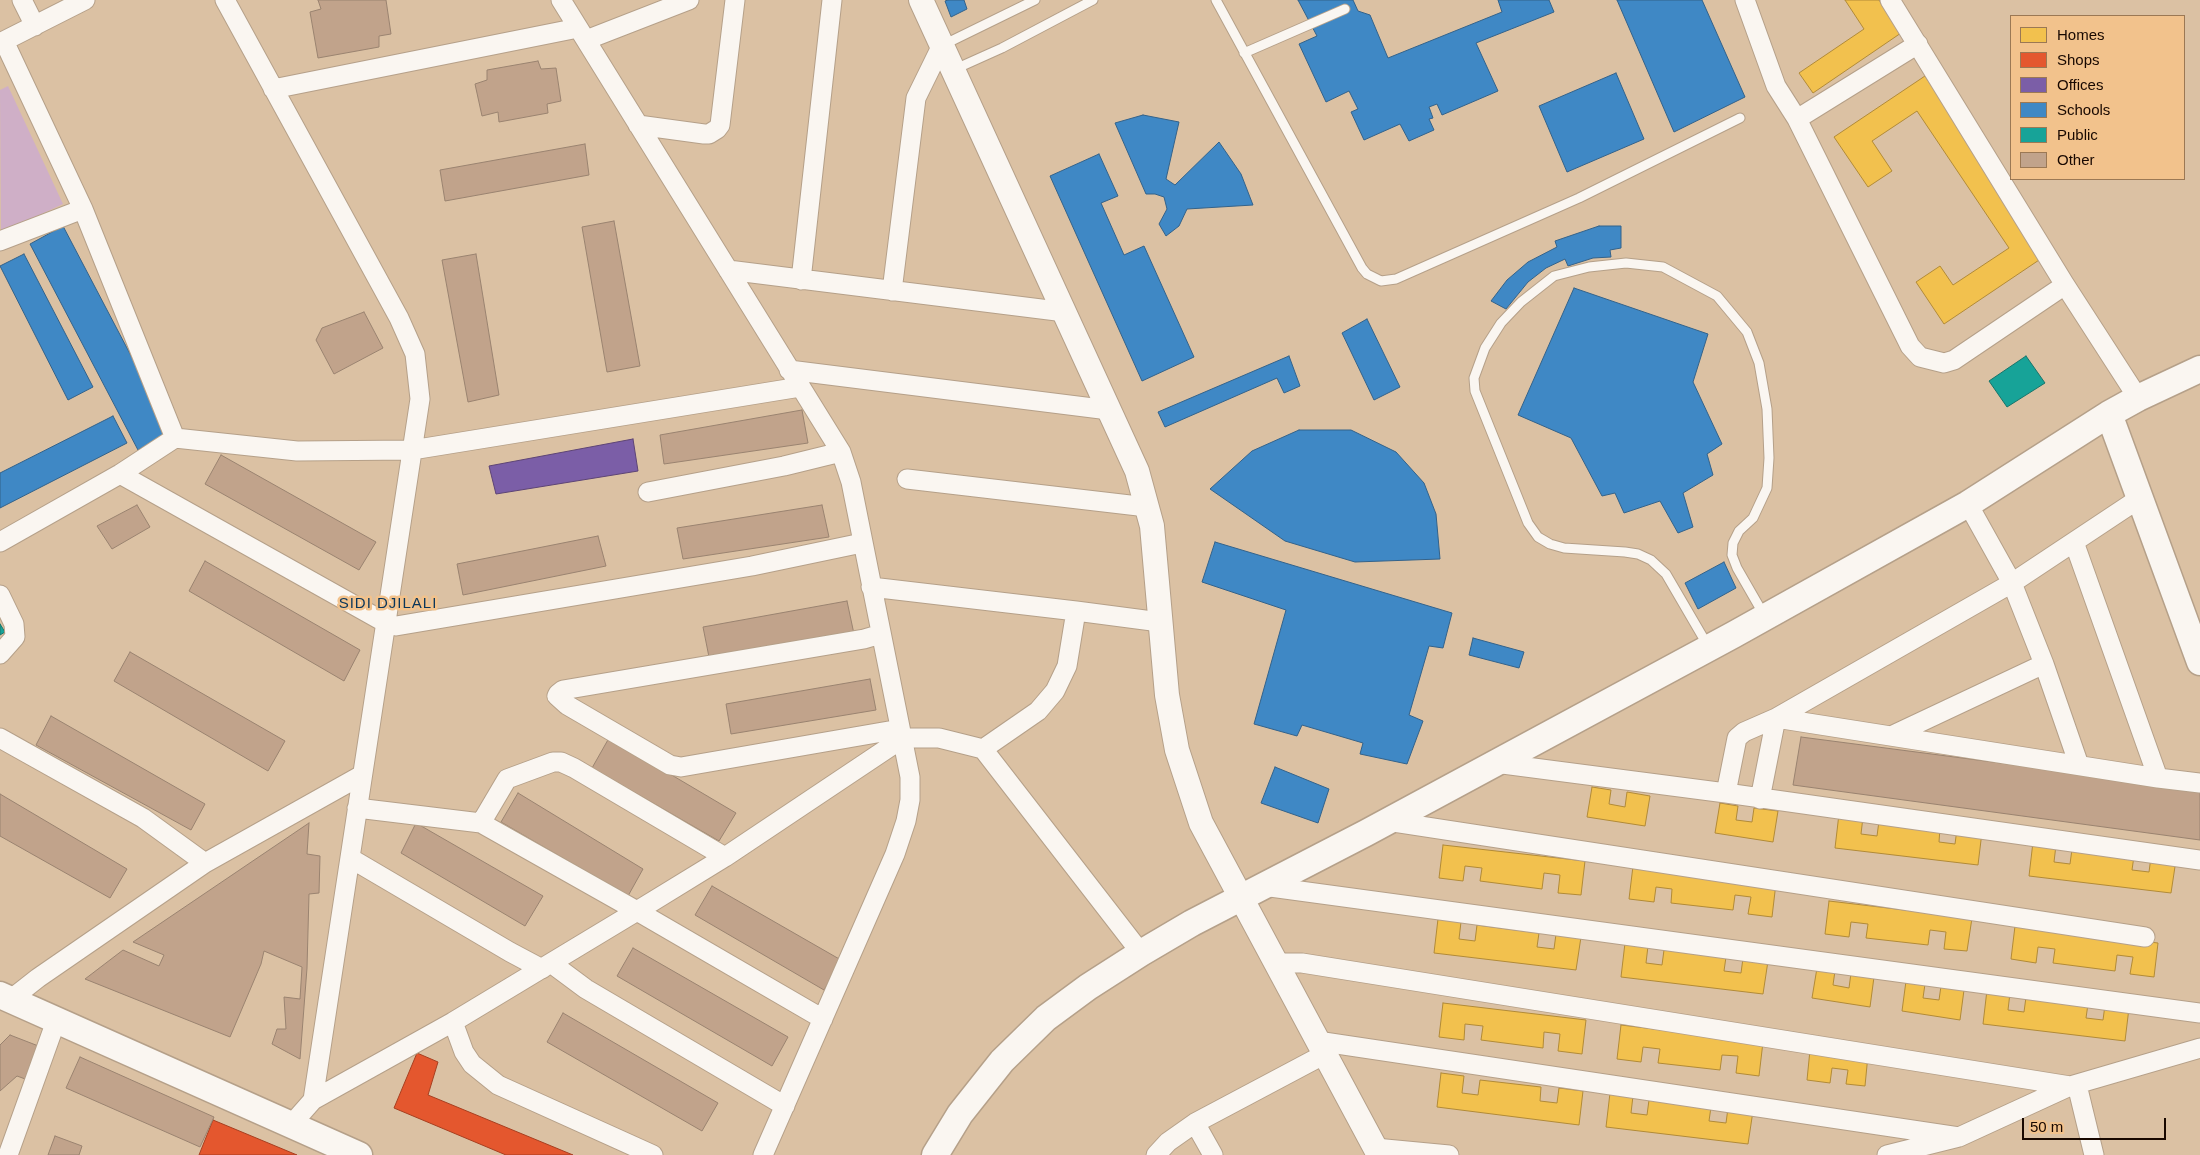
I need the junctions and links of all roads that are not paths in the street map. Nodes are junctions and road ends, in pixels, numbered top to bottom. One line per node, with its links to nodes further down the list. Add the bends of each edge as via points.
1 (22, 0): 15 (street)
2 (85, 0): 15 (street)
3 (225, 0): 23 (street)
4 (561, 0): 16 (street)
5 (689, 0): 16 (street)
6 (735, 0): 26 (street, via 717,130 704,134)
7 (832, 0): 30 (street)
8 (921, 0): 19 (street)
9 (1035, 0): 19 (lane)
10 (1093, 0): 21 (lane)
11 (1216, 0): 20 (lane)
12 (1745, 0): 25 (street, via 1776,86)
13 (1890, 0): 18 (street)
14 (1346, 9): 20 (lane)
15 (35, 26): 17 (street)
16 (582, 34): 23 (street); 26 (street)
17 (2, 42): 27 (street)
18 (1918, 44): 25 (street); 31 (street)
19 (942, 46): 21 (street); 22 (street)
20 (1244, 52): 24 (lane, via 1362,268 1381,281 1396,279 1579,198)
21 (953, 70): 22 (street); 33 (street)
22 (929, 73): 32 (street, via 916,98)
23 (273, 89): 41 (street, via 416,354 420,399)
24 (1740, 118)
25 (1797, 119): 31 (street, via 1910,346 1920,357 1944,363 1954,360)
26 (638, 126): 29 (street)
27 (83, 209): 28 (street); 40 (street)
28 (0, 241)
29 (728, 270): 30 (street); 35 (street)
30 (801, 280): 32 (street)
31 (2065, 285): 37 (street)
32 (892, 291): 33 (street)
33 (1065, 312): 38 (street)
34 (2200, 369): 37 (main road)
35 (789, 370): 36 (street); 38 (street)
36 (800, 387): 41 (street); 42 (street)
37 (2138, 398): 39 (main road)
38 (1109, 410): 48 (street, via 1137,471)
39 (2109, 414): 46 (main road); 47 (main road)
40 (175, 438): 41 (street, via 298,451); 43 (street)
41 (412, 450): 57 (street)
42 (841, 452): 45 (street); 51 (street, via 851,482)
43 (120, 474): 49 (street); 57 (street)
44 (907, 479): 48 (street)
45 (648, 492)
46 (2140, 498): 50 (street); 62 (main road)
47 (1968, 504): 52 (street); 56 (main road)
48 (1147, 507): 58 (street, via 1152,526)
49 (0, 542)
50 (2074, 542): 52 (street); 72 (street)
51 (862, 543): 53 (street); 57 (street, via 752,566 402,626)
52 (2012, 583): 63 (street); 64 (street)
53 (871, 587): 55 (street); 59 (street)
54 (0, 595): 61 (street, via 14,624 15,638)
55 (1076, 610): 58 (street); 68 (street, via 1067,666 1055,692 1038,711)
56 (1765, 618): 60 (main road); 60 (lane, via 1732,555 1739,531 1754,518 1767,488 1770,458 1768,409 1759,363 1747,332 1717,296 1662,267 1626,263 1589,267 1554,276 1521,302 1502,323 1485,348 1474,378 1475,391 1528,523 1538,537 1557,546 1625,552 1651,560 1666,574)
57 (386, 622): 71 (street)
58 (1160, 622): 83 (street, via 1166,695 1177,750 1201,823)
59 (881, 634): 65 (street); 65 (street, via 563,690 557,696 670,765 681,767)
60 (1709, 648): 69 (main road)
61 (0, 654)
62 (2200, 662)
63 (2044, 664): 66 (street); 70 (street)
64 (1776, 718): 66 (street); 74 (street, via 1737,738); 75 (street)
65 (901, 733): 68 (street); 79 (street); 91 (street, via 910,777 906,821 895,854)
66 (1891, 736): 70 (street)
67 (0, 738): 82 (street, via 143,818)
68 (983, 749): 86 (street)
69 (1495, 763): 74 (street); 77 (main road)
70 (2079, 765): 72 (street)
71 (362, 775): 76 (street); 82 (street)
72 (2158, 778): 73 (street)
73 (2200, 783)
74 (1726, 793): 75 (street)
75 (1760, 799): 81 (street)
76 (358, 808): 78 (street); 80 (street)
77 (1387, 821): 83 (main road); 85 (street)
78 (481, 823): 79 (street, via 507,778 560,762); 84 (street)
79 (725, 857): 84 (street)
80 (350, 858): 88 (street, via 510,952); 97 (street)
81 (2200, 860)
82 (206, 863): 89 (street)
83 (1252, 892): 86 (main road); 87 (street); 90 (street)
84 (638, 911): 88 (street); 91 (street)
85 (2146, 937)
86 (1141, 953): 107 (main road, via 1046,1018 1014,1049 960,1114)
87 (1276, 963): 94 (street); 96 (street, via 1302,963)
88 (547, 966): 93 (street); 98 (street)
89 (3, 1002): 92 (main road)
90 (2200, 1013)
91 (823, 1019): 98 (street)
92 (56, 1021): 100 (main road); 104 (street)
93 (454, 1022): 97 (street); 105 (street, via 464,1052 472,1064 498,1085)
94 (1321, 1048): 99 (street); 101 (street); 102 (street)
95 (2200, 1048): 96 (street)
96 (2073, 1086): 101 (street); 112 (street)
97 (313, 1100): 100 (street)
98 (785, 1106): 106 (street)
99 (1195, 1123): 108 (street); 109 (street)
100 (292, 1125): 103 (main road)
101 (1959, 1137): 111 (street)
102 (1377, 1151): 110 (street)
103 (353, 1154)
104 (8, 1155)
105 (653, 1155)
106 (763, 1155)
107 (935, 1155)
108 (1156, 1155)
109 (1213, 1155)
110 (1449, 1155)
111 (1887, 1155)
112 (2094, 1155)

